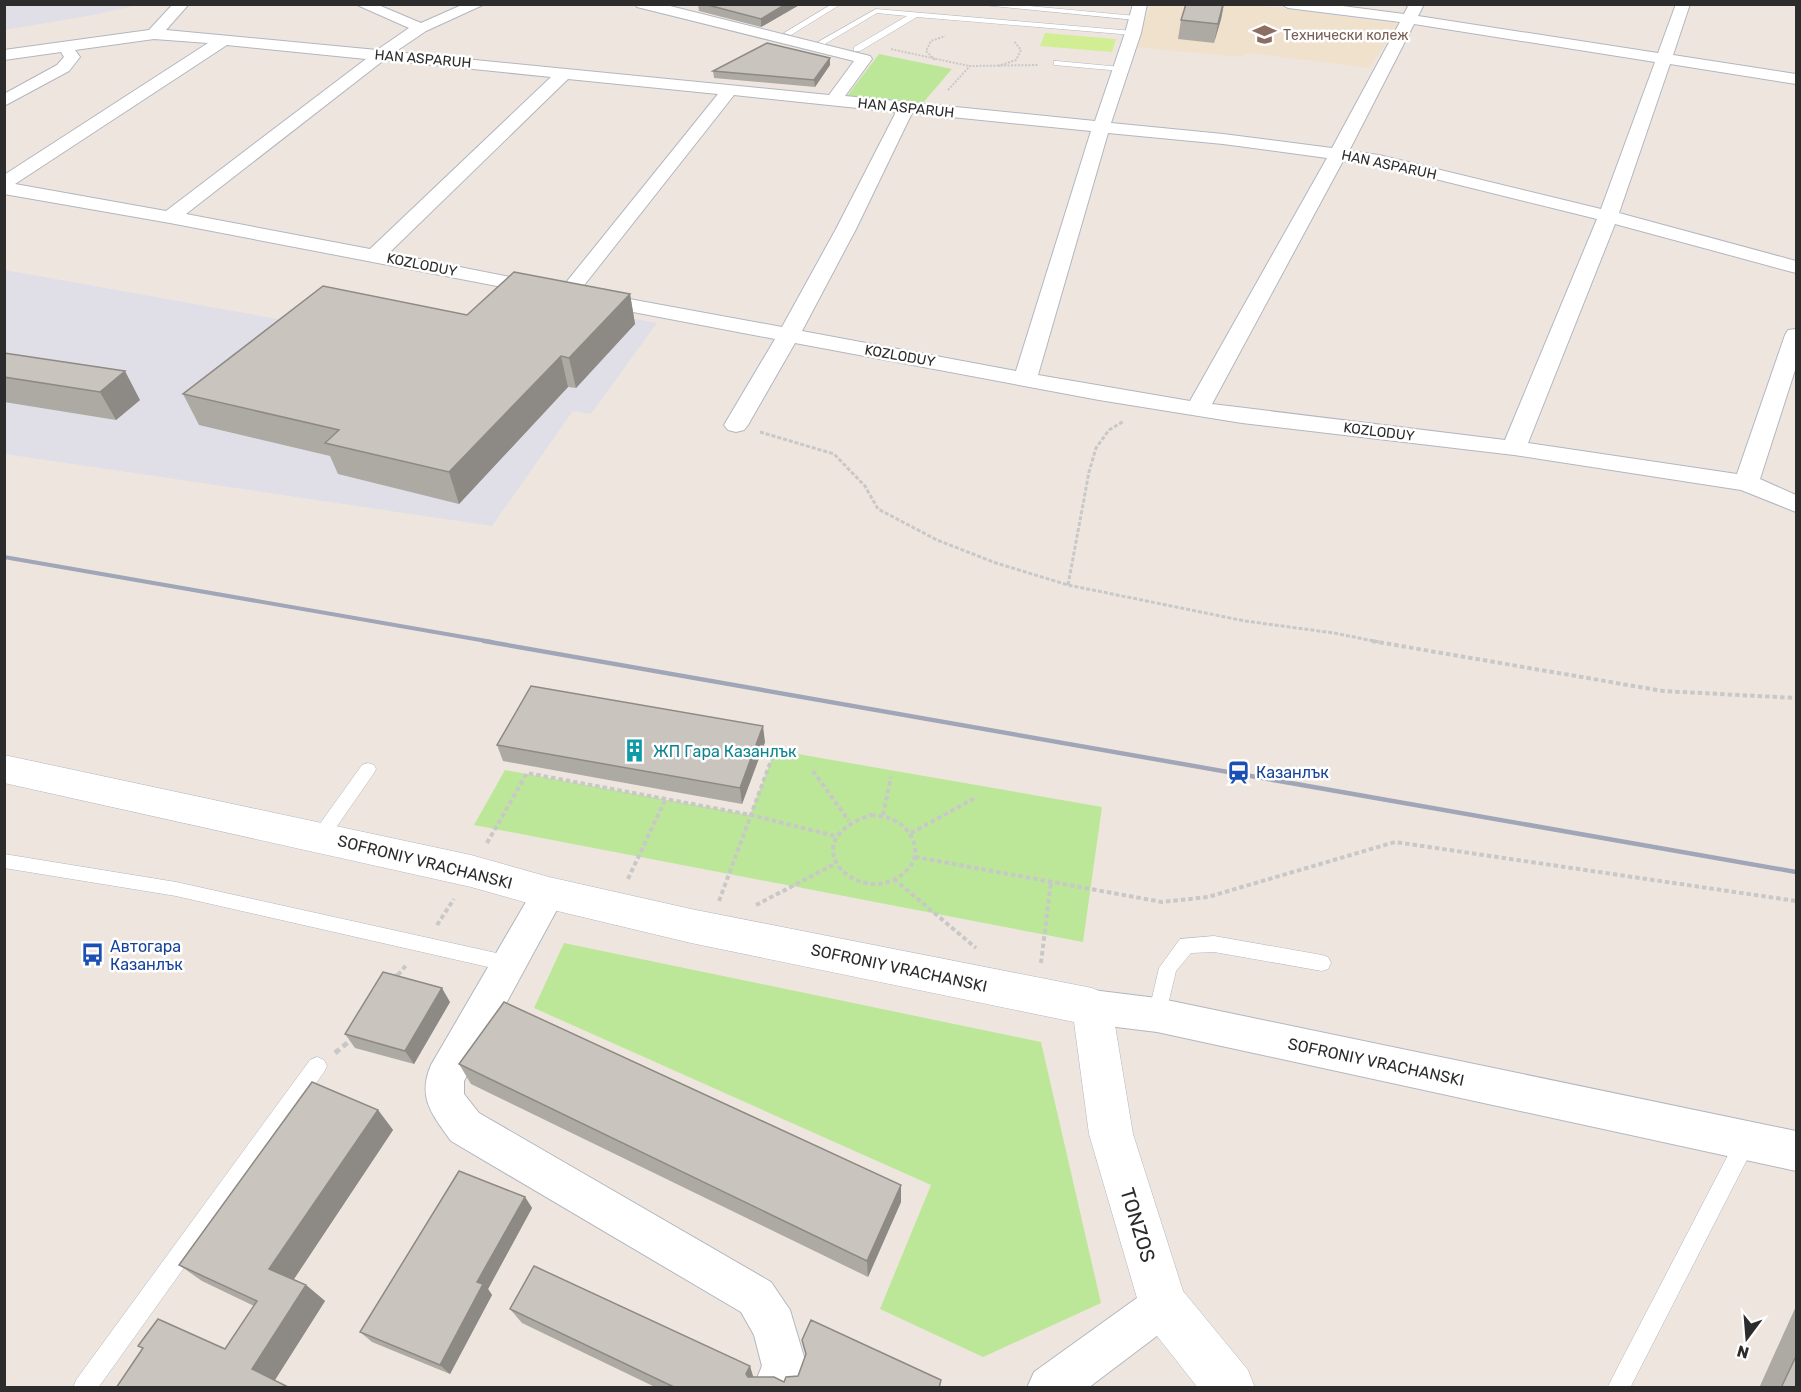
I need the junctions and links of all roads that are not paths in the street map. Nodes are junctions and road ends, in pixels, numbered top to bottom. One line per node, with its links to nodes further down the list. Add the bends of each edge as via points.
1 (182, 4): 16 (street)
2 (362, 4): 14 (street)
3 (478, 4): 14 (street)
4 (642, 4): 30 (street, via 864,59)
5 (838, 4): 15 (lane)
6 (887, 4): 10 (lane)
7 (976, 4): 13 (lane)
8 (1288, 4): 11 (street)
9 (1683, 4): 23 (street)
10 (876, 11): 12 (lane); 18 (lane)
11 (1413, 12): 23 (street); 33 (street)
12 (916, 14): 13 (lane); 20 (lane)
13 (1136, 18): 25 (street)
14 (421, 28): 22 (street)
15 (788, 33)
16 (154, 34): 17 (street, HAN ASPARUH); 19 (street, HAN ASPARUH)
17 (223, 40): 22 (street, HAN ASPARUH); 34 (street)
18 (822, 42)
19 (65, 45): 21 (street, HAN ASPARUH); 29 (street, via 72,57 63,68)
20 (857, 49)
21 (4, 55)
22 (380, 55): 26 (street, HAN ASPARUH); 37 (street)
23 (1666, 57): 27 (street); 36 (street)
24 (1057, 63): 25 (lane)
25 (1121, 69): 32 (street)
26 (565, 73): 28 (street, HAN ASPARUH); 38 (street)
27 (1797, 79)
28 (729, 91): 30 (street, HAN ASPARUH); 40 (street)
29 (4, 101)
30 (833, 101): 31 (street, HAN ASPARUH)
31 (906, 108): 32 (street, HAN ASPARUH); 42 (street)
32 (1101, 128): 33 (street, HAN ASPARUH); 43 (street)
33 (1338, 154): 36 (street, HAN ASPARUH, via 1379,160); 44 (street)
34 (4, 183)
35 (4, 188): 37 (street, KOZLODUY)
36 (1608, 216): 39 (street, HAN ASPARUH); 46 (street)
37 (171, 217): 38 (street, KOZLODUY)
38 (375, 256): 40 (street, KOZLODUY)
39 (1797, 267)
40 (567, 294): 42 (street, KOZLODUY)
41 (1797, 335): 47 (street)
42 (790, 336): 43 (street, KOZLODUY); 45 (street)
43 (1025, 379): 44 (street, KOZLODUY)
44 (1197, 409): 46 (street, KOZLODUY)
45 (736, 425)
46 (1514, 448): 47 (street, KOZLODUY)
47 (1746, 483): 48 (street, KOZLODUY)
48 (1797, 504)
49 (4, 769): 51 (street, SOFRONIY VRACHANSKI)
50 (368, 769): 51 (lane)
51 (320, 837): 53 (street, SOFRONIY VRACHANSKI)
52 (4, 861): 55 (lane, via 176,889)
53 (549, 893): 55 (street); 56 (street, SOFRONIY VRACHANSKI)
54 (1322, 963): 57 (lane, via 1214,944 1186,945 1168,968)
55 (511, 964): 63 (street, via 445,1078 445,1100 465,1127 756,1298 774,1326 785,1367)
56 (1092, 1007): 57 (street, SOFRONIY VRACHANSKI); 61 (street, TONZOS, via 1111,1134)
57 (1156, 1015): 59 (street, SOFRONIY VRACHANSKI)
58 (317, 1066): 62 (lane)
59 (1746, 1141): 60 (street, SOFRONIY VRACHANSKI); 66 (lane)
60 (1797, 1151)
61 (1163, 1305): 64 (street); 65 (street)
62 (84, 1388)
63 (776, 1388)
64 (1050, 1388)
65 (1230, 1388)
66 (1618, 1388)

